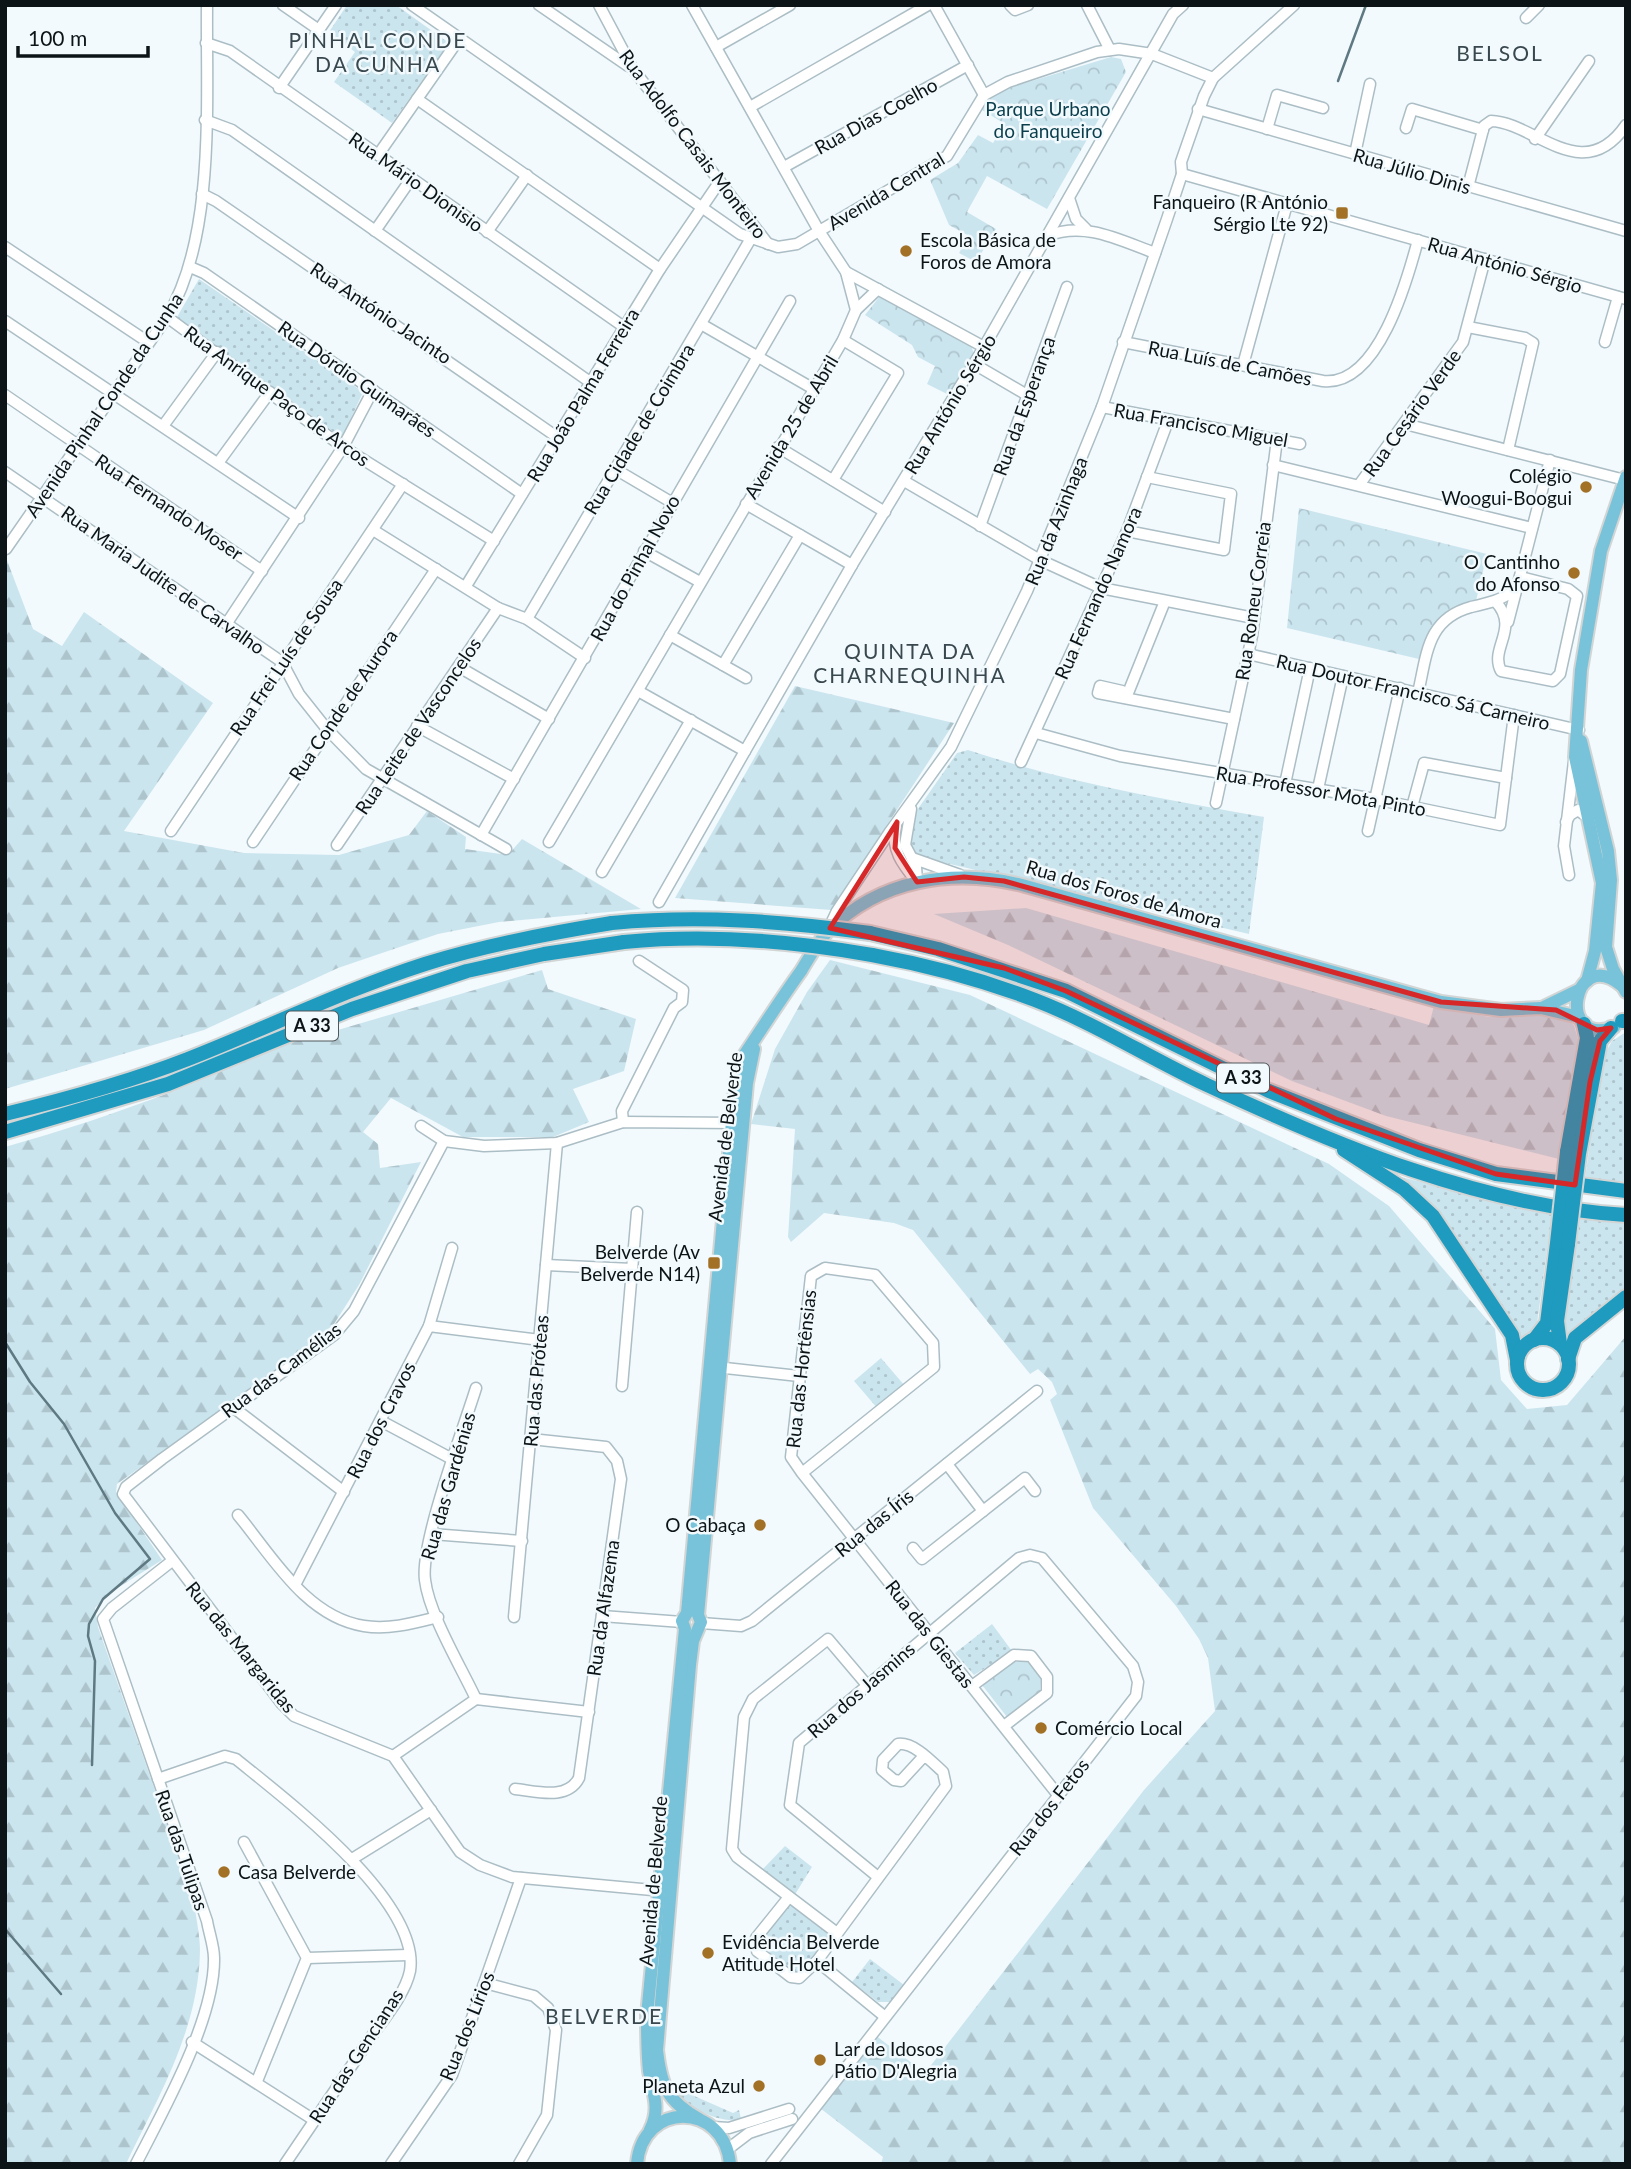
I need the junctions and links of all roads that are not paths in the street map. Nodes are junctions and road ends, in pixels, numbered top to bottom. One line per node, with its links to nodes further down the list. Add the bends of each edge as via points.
1 (207, 5): 21 (street, Avenida Pinhal Conde da Cunha)
2 (283, 5): 19 (street)
3 (336, 5): 19 (street)
4 (412, 5): 20 (street)
5 (539, 5): 27 (street)
6 (599, 5): 27 (street, Rua Adolfo Casais Monteiro)
7 (692, 5): 22 (street)
8 (790, 5): 22 (street)
9 (928, 5): 33 (street)
10 (934, 5): 26 (street)
11 (1028, 5): 16 (street)
12 (1087, 5): 23 (street)
13 (1183, 5): 17 (street)
14 (1294, 5): 28 (street)
15 (1539, 5): 18 (street)
16 (1013, 8)
17 (1171, 9): 24 (street)
18 (1526, 18)
19 (319, 30): 30 (street)
20 (459, 39): 32 (street); 53 (street)
21 (206, 43): 30 (street, Rua Mário Dionisio, via 230,51); 36 (street, Avenida Pinhal Conde da Cunha)
22 (716, 47): 33 (street)
23 (1110, 50): 24 (street); 31 (street, via 1026,75)
24 (1152, 54): 28 (street); 51 (street, Rua António Sérgio)
25 (1588, 61): 41 (street)
26 (968, 65): 31 (street); 44 (street, Rua Dias Coelho)
27 (633, 69): 48 (street, Rua Adolfo Casais Monteiro)
28 (1213, 78): 35 (street, Rua da Azinhaga)
29 (1370, 84): 42 (street)
30 (279, 88): 43 (street, Rua Mário Dionisio)
31 (984, 95): 56 (street, Avenida Central, via 947,156)
32 (417, 99): 43 (street); 46 (street)
33 (750, 107): 44 (street)
34 (1323, 108): 39 (street, via 1277,95)
35 (1198, 110): 39 (street, Rua Júlio Dinis); 45 (street, Rua da Azinhaga, via 1180,166)
36 (205, 120): 50 (street, Avenida Pinhal Conde da Cunha); 55 (street, via 232,131)
37 (1626, 125): 41 (street, via 1614,140 1585,151)
38 (1406, 128): 40 (street, via 1412,109)
39 (1267, 129): 42 (street, Rua Júlio Dinis)
40 (1483, 130): 41 (street, via 1496,121); 49 (street)
41 (1535, 138)
42 (1355, 154): 49 (street, Rua Júlio Dinis)
43 (378, 155): 47 (street, Rua Mário Dionisio)
44 (784, 167): 56 (street)
45 (1182, 174): 52 (street, Rua António Sérgio); 64 (street, Rua da Azinhaga)
46 (527, 175): 58 (street); 67 (street)
47 (411, 179): 55 (street); 58 (street, Rua Mário Dionisio)
48 (720, 181): 53 (street, Rua João Palma Ferreira); 62 (street, Rua Adolfo Casais Monteiro)
49 (1468, 187): 57 (street, Rua Júlio Dinis)
50 (202, 194): 66 (street, Avenida Pinhal Conde da Cunha); 99 (street, Rua António Jacinto, via 412,333)
51 (1069, 198): 54 (street, via 1076,219); 59 (street, Rua António Sérgio)
52 (1287, 204): 61 (street, Rua António Sérgio); 87 (street)
53 (702, 207): 60 (street); 67 (street, Rua João Palma Ferreira)
54 (1086, 229): 59 (street); 64 (street)
55 (375, 231): 88 (street)
56 (819, 231): 62 (street, Avenida Central, via 786,246); 68 (street)
57 (1626, 231)
58 (487, 232): 77 (street, Rua Mário Dionisio)
59 (1047, 236): 83 (street, Rua António Sérgio)
60 (750, 240): 62 (street); 76 (street, Rua Cidade de Coimbra)
61 (1418, 240): 65 (street, Rua António Sérgio); 87 (street, Rua Luís de Camões, via 1394,318 1347,378 1323,381)
62 (769, 244)
63 (5, 247): 80 (street)
64 (1155, 253): 81 (street, Rua da Azinhaga)
65 (1485, 259): 71 (street, Rua António Sérgio); 78 (street, Rua Cesário Verde)
66 (190, 267): 74 (street, Avenida Pinhal Conde da Cunha); 90 (street, Rua Dórdio Guimarães)
67 (660, 269): 77 (street, Rua João Palma Ferreira)
68 (846, 272): 70 (street); 73 (street)
69 (1067, 287): 94 (street, Rua da Esperança)
70 (878, 289): 73 (street); 83 (street)
71 (1622, 298): 82 (street)
72 (790, 301): 85 (street, Rua do Pinhal Novo)
73 (856, 310): 79 (street, Avenida 25 de Abril)
74 (167, 317): 80 (street, Avenida Pinhal Conde da Cunha); 84 (street, Rua Anrique Paço de Arcos)
75 (5, 320): 91 (street)
76 (701, 324): 85 (street); 109 (street, Rua Cidade de Coimbra)
77 (624, 327): 88 (street, Rua João Palma Ferreira)
78 (1468, 327): 97 (street, Rua Cesário Verde, via 1457,352); 105 (street, via 1533,343)
79 (843, 340): 89 (street, Avenida 25 de Abril); 113 (street, via 898,373)
80 (148, 342): 91 (street, Avenida Pinhal Conde da Cunha)
81 (1123, 342): 87 (street, Rua Luís de Camões); 95 (street, Rua da Azinhaga)
82 (1605, 342)
83 (984, 347): 86 (street, Rua António Sérgio)
84 (216, 352): 92 (street, Rua Anrique Paço de Arcos); 98 (street)
85 (757, 357): 89 (street); 119 (street, Rua do Pinhal Novo)
86 (974, 364): 94 (street); 114 (street, Rua António Sérgio)
87 (1243, 365)
88 (590, 382): 99 (street, Rua João Palma Ferreira)
89 (812, 388): 104 (street, Avenida 25 de Abril)
90 (373, 390): 103 (street); 117 (street, Rua Dórdio Guimarães)
91 (114, 392): 98 (street); 102 (street, Avenida Pinhal Conde da Cunha)
92 (270, 392): 103 (street, Rua Anrique Paço de Arcos); 107 (street)
93 (5, 395): 102 (street, Rua Fernando Moser)
94 (1027, 395): 123 (street, Rua da Esperança)
95 (1102, 407): 96 (street, Rua Francisco Miguel); 131 (street, Rua da Azinhaga)
96 (1168, 421): 100 (street, Rua Francisco Miguel); 111 (street, Rua Fernando Namora)
97 (1405, 424): 105 (street); 116 (street, Rua Cesário Verde)
98 (163, 426): 107 (street)
99 (557, 437): 117 (street, Rua João Palma Ferreira)
100 (1277, 439): 101 (street, Rua Francisco Miguel); 108 (street, Rua Romeu Correia)
101 (1300, 444)
102 (78, 445): 118 (street, Avenida Pinhal Conde da Cunha); 134 (street, Rua Fernando Moser)
103 (343, 447): 115 (street, Rua Anrique Paço de Arcos); 122 (street)
104 (778, 447): 113 (street); 120 (street, Avenida 25 de Abril)
105 (1508, 450): 106 (street)
106 (1549, 460): 112 (street); 124 (street)
107 (218, 463): 122 (street)
108 (1272, 465): 116 (street); 143 (street, Rua Romeu Correia)
109 (615, 469): 119 (street); 144 (street, Rua Cidade de Coimbra)
110 (5, 472): 118 (street, Rua Maria Judite de Carvalho)
111 (1147, 477): 126 (street, Rua Fernando Namora); 126 (street, via 1231,494 1224,550)
112 (1625, 478): 165 (main road, via 1592,591)
113 (833, 480): 121 (street)
114 (904, 481): 121 (street, Rua António Sérgio); 123 (street)
115 (403, 484): 125 (street, Rua Frei Luís de Sousa); 128 (street, Rua Anrique Paço de Arcos)
116 (1359, 485): 124 (street)
117 (522, 495): 128 (street, Rua João Palma Ferreira)
118 (42, 496): 129 (street, Avenida Pinhal Conde da Cunha); 145 (street, Rua Maria Judite de Carvalho)
119 (671, 502): 130 (street, Rua do Pinhal Novo)
120 (746, 504): 127 (street); 136 (street, Avenida 25 de Abril)
121 (885, 512): 132 (street, Rua António Sérgio)
122 (299, 517): 134 (street)
123 (981, 526): 131 (street)
124 (1532, 528): 135 (street)
125 (373, 530): 133 (street); 150 (street, Rua Frei Luís de Sousa)
126 (1127, 531): 138 (street, Rua Fernando Namora)
127 (800, 535): 132 (street); 151 (street)
128 (494, 541): 137 (street, Rua João Palma Ferreira)
129 (6, 549)
130 (644, 551): 136 (street); 149 (street, Rua do Pinhal Novo)
131 (1040, 560): 138 (street); 178 (street, Rua da Azinhaga, via 960,732)
132 (852, 565): 167 (street, Rua António Sérgio)
133 (436, 569): 137 (street); 164 (street, Rua Conde de Aurora)
134 (262, 571): 145 (street)
135 (1520, 577): 139 (street); 146 (street, via 1568,589 1577,596 1560,674 1553,681 1502,670 1499,659)
136 (700, 582): 147 (street, Avenida 25 de Abril)
137 (466, 586): 142 (street)
138 (1101, 587): 140 (street); 166 (street, Rua Fernando Namora)
139 (1516, 588): 141 (street); 146 (street)
140 (1165, 601): 143 (street); 161 (street, via 1126,698)
141 (1496, 602): 146 (street); 158 (street, via 1442,620 1431,640)
142 (498, 608): 144 (street); 152 (street, Rua Leite de Vasconcelos)
143 (1254, 618): 148 (street, Rua Romeu Correia)
144 (527, 619): 149 (street)
145 (227, 623): 150 (street, Rua Maria Judite de Carvalho)
146 (1507, 625)
147 (670, 635): 151 (street); 157 (street, Avenida 25 de Abril)
148 (1248, 654): 153 (street, Rua Doutor Francisco Sá Carneiro); 161 (street, Rua Romeu Correia)
149 (585, 659): 160 (street, Rua do Pinhal Novo)
150 (282, 662): 164 (street, Rua Maria Judite de Carvalho, via 292,684); 183 (street, Rua Frei Luís de Sousa)
151 (723, 665): 155 (street)
152 (458, 667): 160 (street); 163 (street, Rua Leite de Vasconcelos)
153 (1310, 668): 154 (street, Rua Doutor Francisco Sá Carneiro); 174 (street)
154 (1343, 676): 156 (street, Rua Doutor Francisco Sá Carneiro); 175 (street)
155 (746, 678)
156 (1400, 688): 158 (street, Rua Doutor Francisco Sá Carneiro); 176 (street)
157 (638, 691): 162 (street); 187 (street, Avenida 25 de Abril)
158 (1418, 693): 159 (street, Rua Doutor Francisco Sá Carneiro)
159 (1514, 715): 165 (street, Rua Doutor Francisco Sá Carneiro); 171 (street, Rua Professor Mota Pinto)
160 (550, 719): 173 (street, Rua do Pinhal Novo)
161 (1234, 719): 170 (street, Rua Romeu Correia)
162 (691, 720): 167 (street); 191 (street)
163 (417, 726): 172 (street, Rua Leite de Vasconcelos); 173 (street)
164 (326, 728): 172 (street, Rua Maria Judite de Carvalho); 186 (street, Rua Conde de Aurora)
165 (1578, 730): 168 (main road); 199 (main road, via 1608,850 1611,880 1606,947)
166 (1036, 733): 169 (street, Rua Fernando Namora); 170 (street, Rua Professor Mota Pinto, via 1119,756)
167 (745, 751): 195 (street, Rua António Sérgio)
168 (1576, 757): 180 (main road); 182 (street)
169 (1021, 762)
170 (1223, 772): 174 (street, Rua Professor Mota Pinto); 177 (street, Rua Romeu Correia)
171 (1506, 778): 179 (street, via 1424,763); 179 (street, Rua Professor Mota Pinto, via 1500,825)
172 (381, 779): 185 (street, Rua Maria Judite de Carvalho); 188 (street, Rua Leite de Vasconcelos)
173 (514, 779): 185 (street, Rua do Pinhal Novo)
174 (1285, 784): 175 (street, Rua Professor Mota Pinto)
175 (1318, 789): 176 (street, Rua Professor Mota Pinto)
176 (1375, 799): 179 (street, Rua Professor Mota Pinto); 184 (street)
177 (1216, 803)
178 (912, 804): 181 (street, Rua da Azinhaga); 190 (street, via 905,837)
179 (1412, 807)
180 (1590, 819): 182 (street, via 1578,810); 198 (main road, via 1602,883 1595,951)
181 (897, 822): 194 (street, via 895,848); 196 (street, Rua da Azinhaga, via 837,911)
182 (1566, 823): 192 (street)
183 (170, 831)
184 (1368, 831)
185 (481, 835): 189 (street, Rua Maria Judite de Carvalho)
186 (253, 842)
187 (549, 842)
188 (337, 845)
189 (506, 849)
190 (911, 857): 193 (street); 194 (street)
191 (602, 872)
192 (1569, 875)
193 (964, 877): 194 (main road, Rua dos Foros de Amora); 200 (main road, Rua dos Foros de Amora, via 1013,883 1441,1002 1501,1010)
194 (917, 882): 196 (main road, Rua dos Foros de Amora, via 864,904)
195 (659, 902)
196 (828, 932): 203 (main road, Rua dos Foros de Amora)
197 (639, 961): 206 (street, via 684,990 682,1002 674,1008 622,1111)
198 (1583, 985): 199 (main road, via 1607,977); 200 (main road); 201 (main road, via 1575,1006)
199 (1623, 989)
200 (1541, 1008): 201 (main road)
201 (1582, 1021): 202 (main road, via 1597,1030); 212 (highway, via 1587,1038)
202 (1621, 1021): 212 (highway, via 1600,1041)
203 (757, 1036): 207 (main road, Avenida de Belverde, via 738,1068)
204 (5, 1114): 213 (highway, A 33, bridge, via 187,1059 425,964 522,939 612,923 745,919 870,933 965,957 1066,991 1269,1091 1419,1150 1496,1174)
205 (1281, 1117): 209 (highway, A 33, bridge, via 1037,1001 982,982 872,955 746,938 701,937 624,942 467,971 352,1010 168,1084); 215 (highway, A 33, via 1476,1190 1531,1204); 226 (highway, via 1376,1170 1433,1216 1512,1335)
206 (623, 1122): 207 (street); 211 (street)
207 (737, 1123): 227 (main road, Avenida de Belverde)
208 (421, 1126): 210 (street)
209 (5, 1132)
210 (444, 1141): 211 (street, via 484,1146); 232 (street, Rua das Camélias, via 354,1311 334,1335)
211 (556, 1143): 218 (street, Rua das Próteas)
212 (1573, 1153): 216 (highway, bridge)
213 (1626, 1190)
214 (637, 1212): 219 (street)
215 (1626, 1215)
216 (1562, 1244): 223 (highway, via 1547,1323); 224 (highway)
217 (452, 1248): 221 (street, Rua dos Cravos)
218 (546, 1265): 219 (street); 222 (street, Rua das Próteas)
219 (632, 1269): 229 (street)
220 (1626, 1297): 225 (highway, via 1575,1338)
221 (429, 1326): 222 (street); 233 (street, Rua dos Cravos)
222 (540, 1340): 234 (street, Rua das Próteas)
223 (1534, 1340): 224 (highway); 226 (highway)
224 (1560, 1344): 225 (highway)
225 (1568, 1359): 226 (highway, via 1562,1381 1540,1389 1520,1376)
226 (1517, 1360)
227 (715, 1367): 228 (street); 252 (main road, Avenida de Belverde)
228 (799, 1376): 237 (street, Rua das Hortênsias, via 791,1453); 237 (street, Rua das Hortênsias, via 810,1280 825,1268 878,1276 934,1346 935,1364 930,1374)
229 (622, 1387)
230 (475, 1388): 235 (street, Rua das Gardénias)
231 (1037, 1391): 236 (street, Rua das Íris)
232 (233, 1408): 239 (street); 240 (street, Rua das Camélias, via 126,1487)
233 (381, 1421): 235 (street); 239 (street, Rua dos Cravos)
234 (531, 1439): 245 (street, Rua das Próteas); 249 (street, Rua da Alfazema, via 606,1447 617,1461 621,1479)
235 (454, 1460): 243 (street, Rua das Gardénias)
236 (947, 1464): 241 (street); 244 (street, Rua das Íris)
237 (802, 1472): 244 (street, Rua das Giestas)
238 (1035, 1491): 241 (street, via 1025,1478)
239 (344, 1492): 248 (street, Rua dos Cravos)
240 (123, 1494): 247 (street, Rua das Margaridas)
241 (984, 1511): 246 (street, via 922,1559)
242 (238, 1514): 248 (street)
243 (432, 1534): 245 (street); 250 (street, Rua das Gardénias, via 425,1579)
244 (855, 1539): 252 (street, Rua das Íris, via 752,1621 741,1626); 253 (street, Rua das Giestas)
245 (522, 1541): 251 (street, Rua das Próteas)
246 (913, 1548)
247 (172, 1561): 259 (street, Rua das Margaridas, via 294,1716); 261 (street, Rua das Tulipas, via 103,1619)
248 (295, 1585): 250 (street, via 318,1607 364,1626 398,1626)
249 (602, 1616): 252 (street, Rua das Íris); 257 (street, Rua da Alfazema)
250 (438, 1617): 256 (street, Rua das Gardénias)
251 (514, 1618)
252 (691, 1622): 269 (main road, Avenida de Belverde)
253 (929, 1631): 254 (street, Rua dos Jasmins); 255 (street, Rua das Giestas); 263 (street, Rua dos Fetos, via 1019,1558 1034,1555 1045,1560 1133,1667 1136,1696)
254 (867, 1685): 267 (street, Rua dos Jasmins, via 799,1742 790,1797 795,1812); 270 (street, via 828,1640 747,1706 732,1849)
255 (972, 1686): 258 (street, Rua das Giestas); 258 (street, via 1014,1656 1031,1656 1047,1677 1047,1693)
256 (476, 1699): 257 (street); 259 (street)
257 (589, 1712): 262 (street, Rua da Alfazema, via 575,1786 558,1793)
258 (1004, 1726): 263 (street, Rua das Giestas)
259 (393, 1756): 264 (street)
260 (924, 1756): 267 (street, via 943,1772 946,1786)
261 (158, 1779): 266 (street, Rua das Gencianas, via 225,1756 236,1759); 277 (street, Rua das Tulipas, via 207,1921 214,1958 209,2002)
262 (515, 1789)
263 (1058, 1795): 276 (street, Rua dos Fetos)
264 (431, 1810): 266 (street); 268 (street, via 460,1852 480,1865)
265 (244, 1842): 273 (street)
266 (352, 1859): 272 (street, Rua das Gencianas, via 399,1920)
267 (878, 1877): 271 (street)
268 (521, 1878): 269 (street); 275 (street, Rua dos Lírios)
269 (665, 1892): 279 (main road, Avenida de Belverde, via 660,2072 666,2091 679,2108); 282 (main road, Avenida de Belverde, via 647,2014 646,2047 657,2099 657,2116)
270 (789, 1897): 271 (street); 274 (street, via 756,1938 756,1948 795,1978 803,1977)
271 (837, 1933): 274 (street)
272 (408, 1955): 273 (street); 280 (street, Rua das Gencianas, via 410,1971 395,2003)
273 (307, 1958): 278 (street)
274 (817, 1961): 276 (street)
275 (485, 1983): 286 (street, Rua dos Lírios, via 452,2075); 287 (street, via 534,1996 548,2008 556,2030 547,2115)
276 (884, 2016): 290 (street, Rua dos Fetos)
277 (192, 2042): 278 (street); 284 (street, Rua das Tulipas)
278 (257, 2081): 280 (street)
279 (699, 2119): 281 (main road, Avenida de Belverde); 282 (main road, via 673,2117)
280 (314, 2120): 285 (street, Rua das Gencianas)
281 (713, 2127): 283 (main road); 283 (street, via 729,2128 790,2114 749,2133)
282 (650, 2130): 288 (main road, Avenida de Belverde, via 640,2146)
283 (728, 2149): 289 (main road)
284 (136, 2164)
285 (285, 2164)
286 (391, 2164)
287 (519, 2164)
288 (637, 2164)
289 (730, 2164)
290 (771, 2164)

